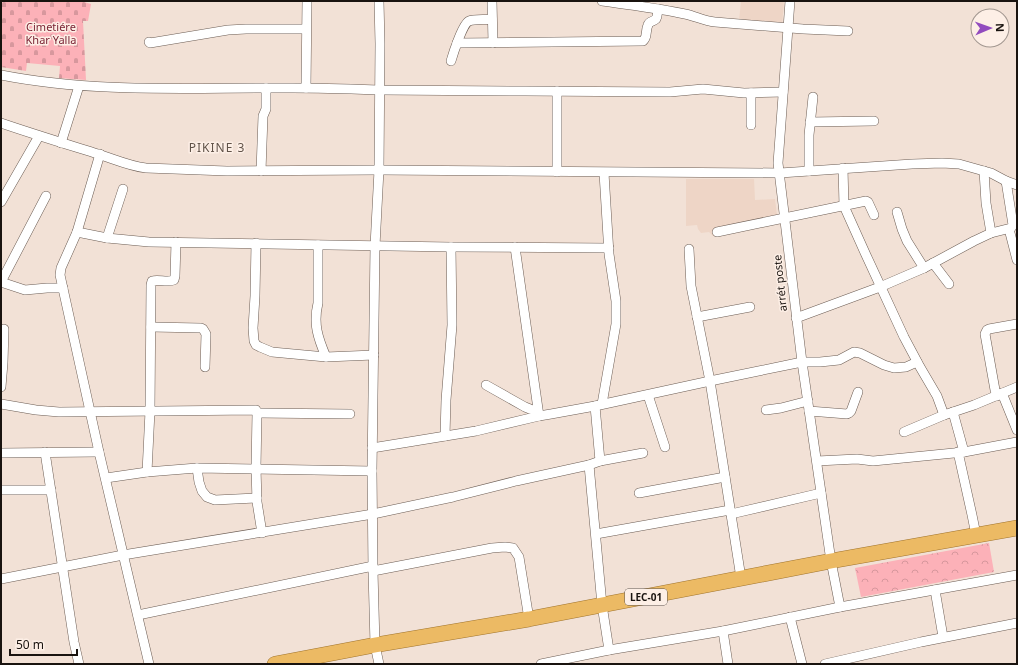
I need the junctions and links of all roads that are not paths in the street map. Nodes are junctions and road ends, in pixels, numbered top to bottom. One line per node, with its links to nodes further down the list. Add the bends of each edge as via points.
1 (307, 1): 11 (street)
2 (379, 1): 21 (street)
3 (492, 1): 9 (street)
4 (602, 1): 7 (street)
5 (670, 1): 8 (street)
6 (790, 1): 10 (street, arrét poste)
7 (658, 9): 8 (street); 15 (street, via 657,17 649,23 646,39 643,41)
8 (668, 10): 10 (street, via 710,21)
9 (492, 19): 14 (street, via 470,20 464,26); 15 (street)
10 (788, 28): 12 (street); 23 (street, arrét poste)
11 (306, 29): 13 (street, via 246,28); 20 (street)
12 (848, 31)
13 (149, 42)
14 (457, 43): 15 (street); 16 (street)
15 (492, 43)
16 (451, 61)
17 (1, 75): 18 (street)
18 (79, 86): 19 (street, via 152,89); 31 (street)
19 (266, 88): 20 (street); 34 (street)
20 (306, 88): 21 (street)
21 (380, 90): 22 (street); 35 (street)
22 (557, 91): 24 (street, via 670,92 703,89); 38 (street)
23 (783, 92): 24 (street); 40 (street, arrét poste, via 778,163)
24 (751, 93): 29 (street)
25 (813, 97): 27 (street)
26 (874, 121): 27 (street)
27 (810, 122): 36 (street)
28 (1, 123): 30 (street)
29 (751, 124)
30 (39, 136): 31 (street); 45 (street)
31 (61, 143): 32 (street)
32 (100, 154): 34 (street, via 146,168); 51 (street)
33 (842, 168): 36 (street); 37 (street, via 942,163 959,164); 46 (street)
34 (261, 170): 35 (street)
35 (379, 170): 38 (street); 58 (street)
36 (809, 171): 40 (street)
37 (984, 171): 41 (street); 53 (street)
38 (557, 172): 39 (street)
39 (604, 172): 40 (street); 61 (street)
40 (780, 173): 49 (street, arrét poste)
41 (1006, 181): 42 (street); 50 (street, via 1013,225)
42 (1017, 185)
43 (123, 189): 54 (street)
44 (46, 196): 66 (street)
45 (1, 202)
46 (844, 206): 48 (street, via 867,201); 49 (street); 68 (street)
47 (897, 212): 65 (street, via 907,241)
48 (874, 214)
49 (785, 217): 52 (street); 72 (street, arrét poste)
50 (1009, 229): 53 (street); 63 (street)
51 (77, 232): 54 (street); 69 (street, via 61,268)
52 (717, 232)
53 (991, 233): 64 (street)
54 (107, 238): 55 (street)
55 (176, 242): 56 (street); 74 (street, via 174,280 152,281)
56 (256, 243): 57 (street); 77 (street, via 253,328 256,345 272,352)
57 (318, 245): 58 (street); 77 (street, via 316,321)
58 (375, 246): 59 (street); 76 (street)
59 (451, 247): 60 (street); 102 (street, via 452,325)
60 (515, 247): 61 (street); 97 (street)
61 (609, 248): 90 (street, via 616,301 616,324)
62 (689, 249): 71 (street, via 691,286)
63 (1017, 260)
64 (933, 263): 65 (street); 67 (street)
65 (924, 268): 68 (street)
66 (1, 282): 69 (street, via 25,290)
67 (949, 284)
68 (880, 286): 72 (street); 79 (street)
69 (63, 288): 93 (street)
70 (750, 307): 71 (street)
71 (697, 317): 81 (street)
72 (796, 318): 78 (street, arrét poste)
73 (1017, 324): 87 (street, via 989,329 985,334 993,382)
74 (151, 327): 80 (street, via 204,329); 92 (street)
75 (4, 328): 83 (street)
76 (374, 355): 77 (street); 105 (street)
77 (326, 357)
78 (802, 362): 79 (street, via 839,360 857,352 894,368 906,367); 81 (street); 88 (street, arrét poste)
79 (917, 362): 99 (street, via 937,396)
80 (205, 367)
81 (710, 381): 86 (street); 118 (street)
82 (486, 385): 97 (street)
83 (1, 387)
84 (1017, 387): 87 (street)
85 (858, 392): 94 (street, via 851,412 847,414)
86 (648, 395): 90 (street); 104 (street)
87 (999, 395): 95 (street); 100 (street)
88 (808, 401): 91 (street); 94 (street, arrét poste)
89 (1, 404): 93 (street, via 44,411)
90 (598, 405): 97 (street, via 551,414); 111 (street)
91 (766, 410)
92 (150, 411): 93 (street); 96 (street, via 256,410); 117 (street)
93 (90, 412): 107 (street)
94 (809, 412): 112 (street, arrét poste)
95 (954, 412): 99 (street); 108 (street)
96 (258, 413): 98 (street); 115 (street)
97 (538, 413): 102 (street, via 476,431)
98 (350, 414)
99 (944, 415): 101 (street)
100 (1017, 430)
101 (904, 432)
102 (445, 436): 105 (street)
103 (1017, 442): 108 (street)
104 (666, 446)
105 (372, 448): 116 (street)
106 (45, 452): 107 (street); 109 (street); 121 (street)
107 (99, 452): 119 (street)
108 (961, 452): 112 (street, via 873,461); 130 (street)
109 (1, 453)
110 (643, 453): 111 (street)
111 (600, 461): 113 (street)
112 (817, 461): 123 (street, arrét poste)
113 (589, 465): 126 (street); 129 (street)
114 (197, 468): 115 (street); 117 (street); 124 (street, via 202,491 207,497 214,500)
115 (256, 468): 116 (street); 124 (street)
116 (372, 471): 126 (street)
117 (147, 472): 119 (street)
118 (725, 477): 122 (street); 125 (street)
119 (106, 478): 131 (street)
120 (1, 490): 121 (street)
121 (51, 490): 133 (street)
122 (639, 493)
123 (822, 493): 125 (street); 132 (street, arrét poste)
124 (257, 498): 128 (street)
125 (731, 512): 129 (street); 136 (street)
126 (372, 514): 128 (street); 134 (street)
127 (1017, 528): 130 (highway, LEC-01)
128 (262, 532): 131 (street)
129 (596, 534): 139 (street)
130 (976, 535): 132 (highway, LEC-01)
131 (123, 555): 133 (street); 141 (street)
132 (832, 561): 136 (highway, LEC-01); 140 (street, arrét poste)
133 (63, 567): 137 (street); 150 (street)
134 (373, 569): 141 (street); 143 (street, via 492,548 514,548 519,557); 147 (street)
135 (1017, 575): 138 (street)
136 (741, 578): 139 (highway, LEC-01)
137 (1, 579)
138 (935, 590): 140 (street); 146 (street)
139 (602, 605): 143 (highway, LEC-01); 148 (street)
140 (840, 607): 142 (street)
141 (138, 615): 151 (street)
142 (790, 617): 145 (street); 156 (street)
143 (529, 619): 147 (highway, LEC-01)
144 (1017, 623): 146 (street)
145 (723, 630): 148 (street); 155 (street)
146 (943, 637): 149 (street)
147 (375, 645): 152 (highway, LEC-01); 153 (street)
148 (609, 650): 154 (street)
149 (857, 660): 157 (street)
150 (79, 664)
151 (149, 664)
152 (275, 664)
153 (379, 664)
154 (541, 664)
155 (728, 664)
156 (802, 664)
157 (825, 664)

